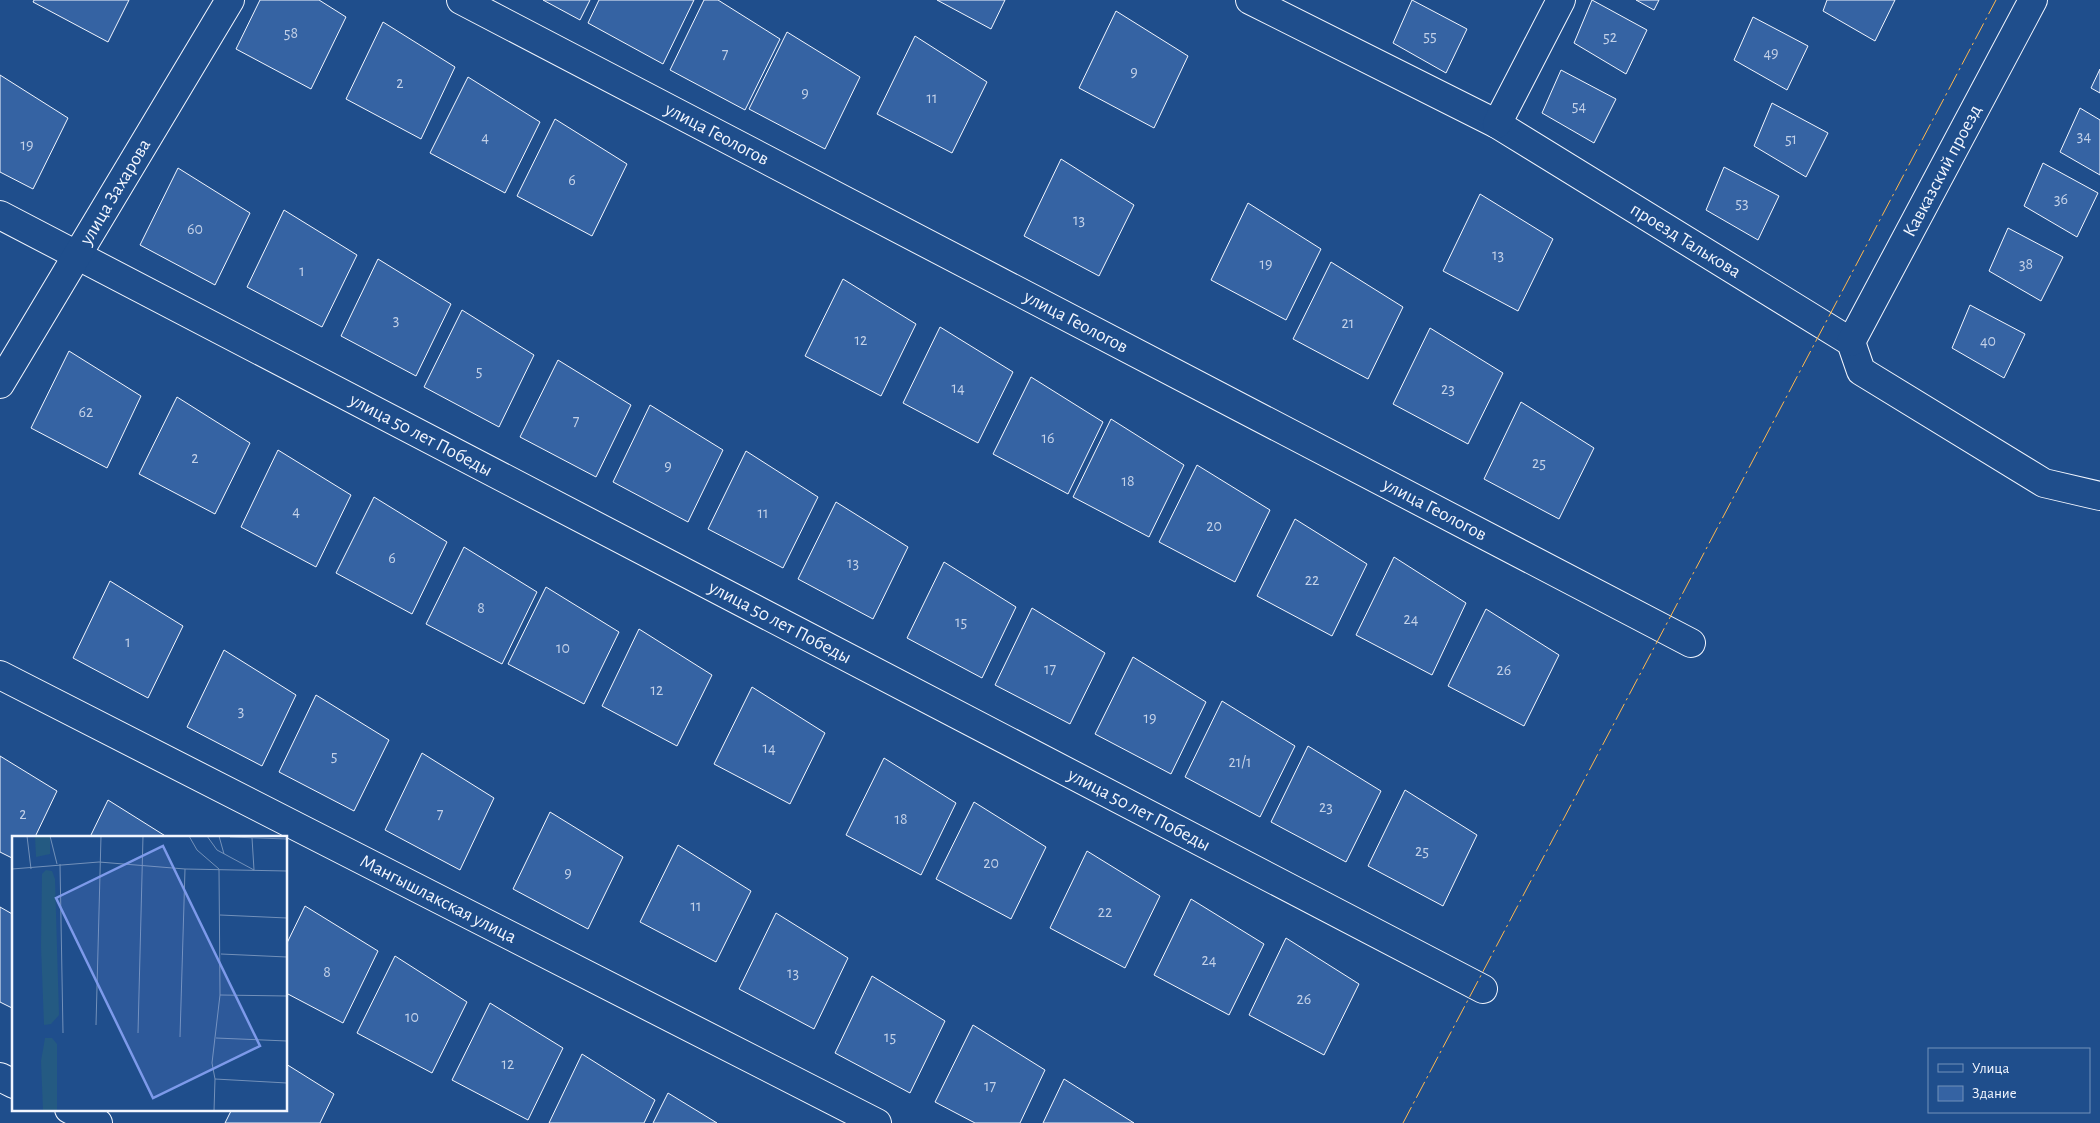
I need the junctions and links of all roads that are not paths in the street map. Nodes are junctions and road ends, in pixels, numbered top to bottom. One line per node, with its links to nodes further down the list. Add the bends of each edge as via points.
1 (230, 0): 8 (street, улица Захарова)
2 (461, 0): 12 (street, улица Геологов)
3 (1250, 0): 6 (street, проезд Талькова)
4 (1561, 0): 6 (street)
5 (2033, 0): 9 (street, Кавказский проезд)
6 (1497, 124): 9 (street, проезд Талькова)
7 (0, 215): 8 (street, улица 50 лет Победы)
8 (77, 254): 10 (street, улица Захарова); 14 (street, улица 50 лет Победы)
9 (1851, 342): 11 (street, via 1861,371 1869,376 2044,483)
10 (0, 384)
11 (2100, 496)
12 (1691, 644)
13 (0, 675): 19 (street, Мангышлакская улица)
14 (1483, 989)
15 (0, 1077): 16 (street)
16 (12, 1083)
17 (70, 1110): 18 (street)
18 (98, 1123)
19 (877, 1123)

